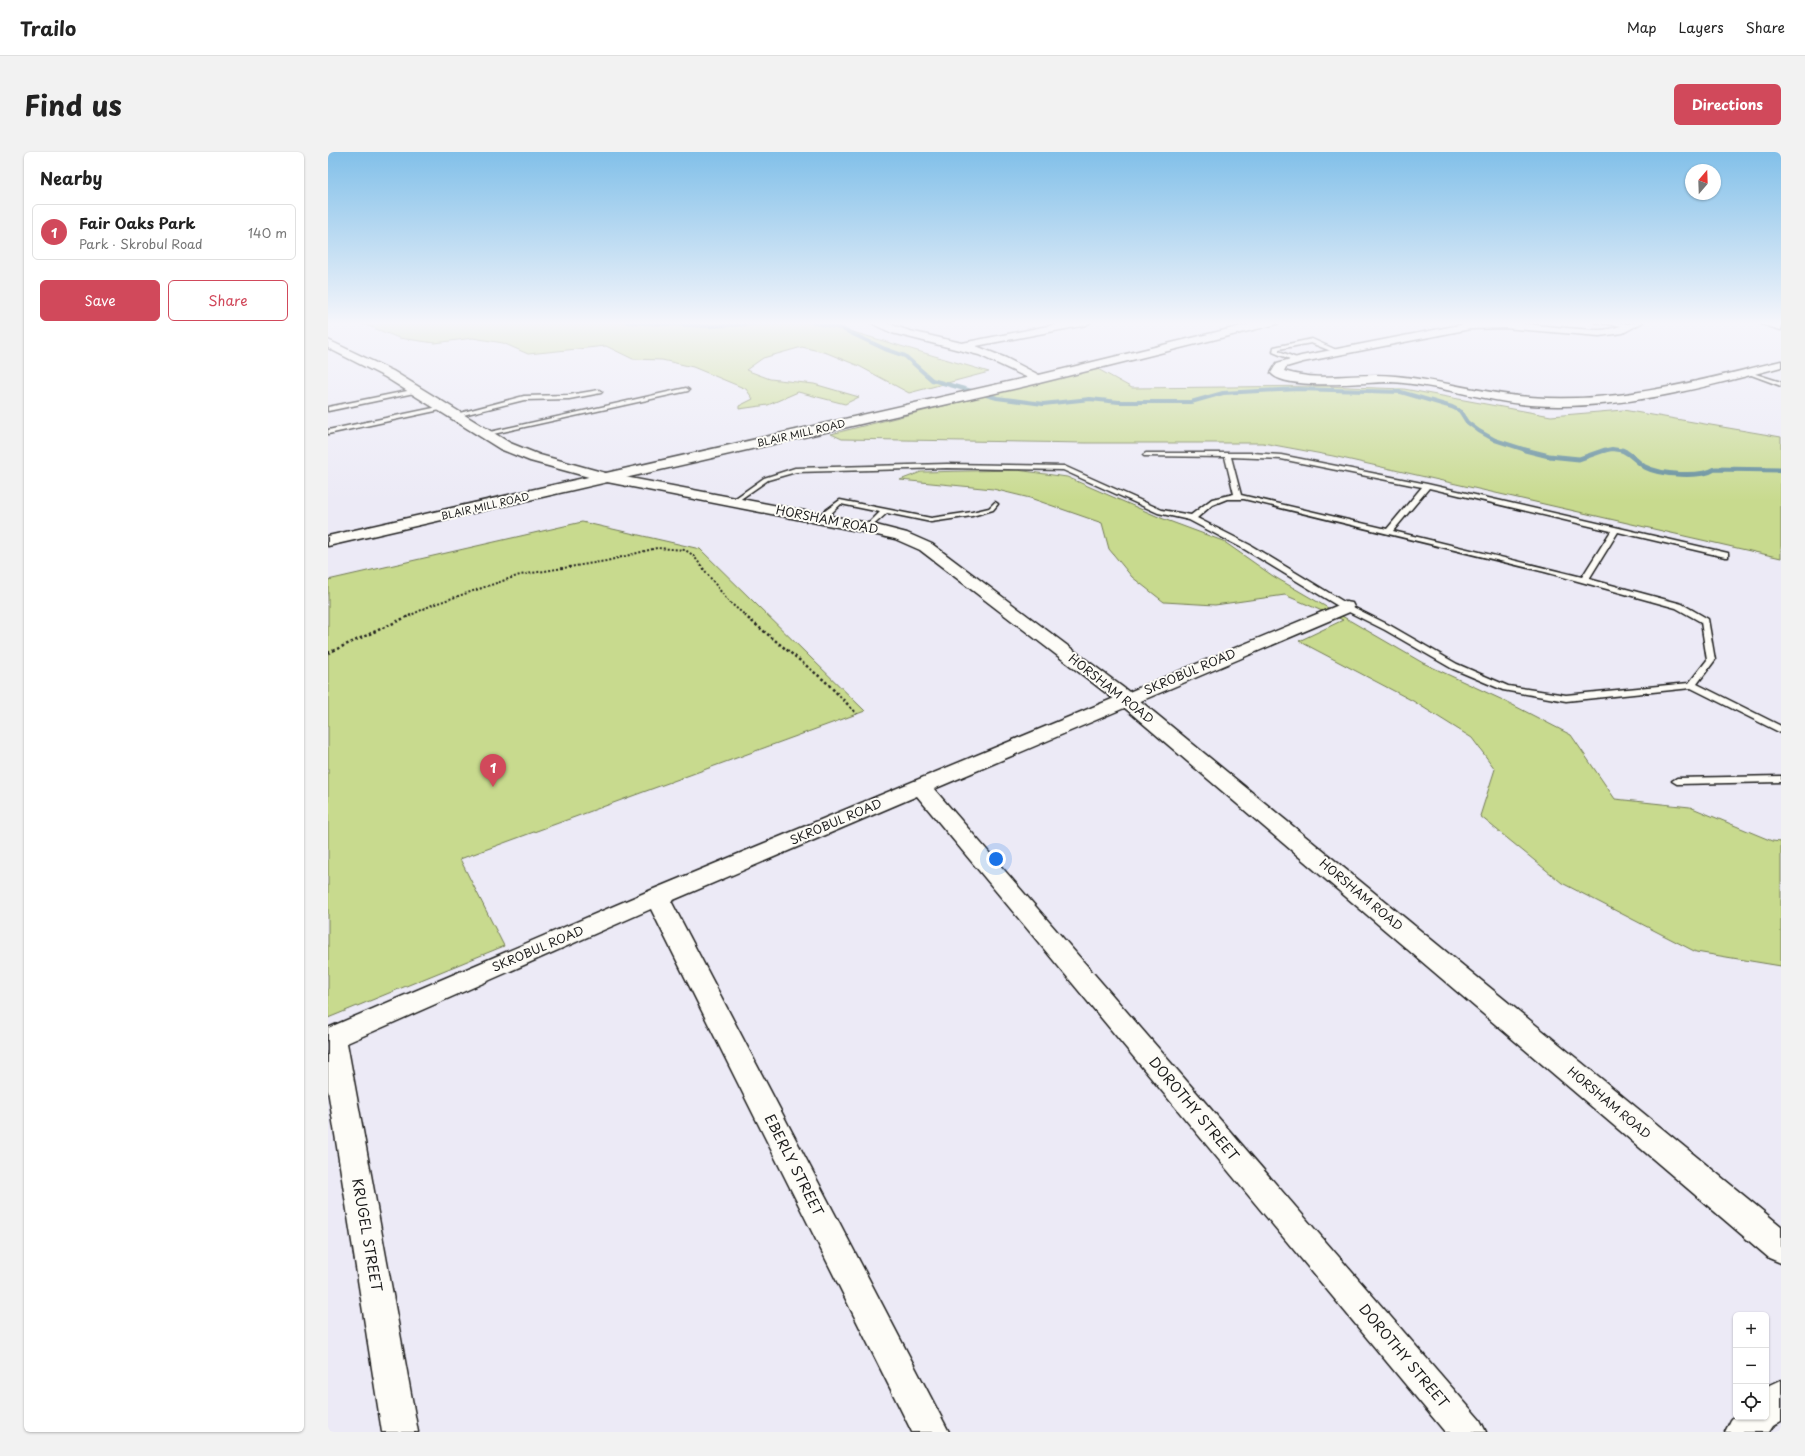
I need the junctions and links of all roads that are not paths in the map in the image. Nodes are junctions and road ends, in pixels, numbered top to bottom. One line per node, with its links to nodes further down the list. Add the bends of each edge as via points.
1 (401, 382): 6 (street, HORSHAM ROAD)
2 (1022, 382): 15 (street, BLAIR MILL ROAD)
3 (1406, 382): 4 (street, via 1513,399 1549,402 1622,399)
4 (1714, 382)
5 (686, 390): 12 (lane)
6 (416, 391): 8 (street, HORSHAM ROAD); 9 (lane)
7 (599, 392): 10 (lane, via 570,397 524,398)
8 (443, 408): 10 (street, HORSHAM ROAD); 11 (lane)
9 (328, 409)
10 (455, 415): 12 (street, HORSHAM ROAD)
11 (328, 432)
12 (484, 434): 15 (street, HORSHAM ROAD, via 535,458)
13 (1146, 455): 14 (lane)
14 (1228, 456): 16 (lane, via 1281,457); 17 (lane)
15 (608, 478): 18 (street, HORSHAM ROAD); 26 (street, BLAIR MILL ROAD)
16 (1427, 486): 24 (lane); 25 (lane)
17 (1238, 496): 22 (lane, via 1213,499); 25 (lane, via 1269,501)
18 (733, 502): 21 (street, HORSHAM ROAD); 22 (lane, via 766,479 795,470 947,466 1064,468 1160,512)
19 (995, 504): 20 (lane, via 991,509 972,514 932,520)
20 (885, 511): 21 (lane, via 840,502); 23 (lane)
21 (821, 518): 23 (street, HORSHAM ROAD)
22 (1192, 518): 29 (lane, via 1247,547)
23 (868, 528): 31 (street, HORSHAM ROAD, via 900,536 926,547)
24 (1616, 529): 27 (lane); 28 (lane)
25 (1389, 532): 28 (lane)
26 (328, 541)
27 (1725, 555)
28 (1584, 580): 30 (lane, via 1679,606 1705,620 1711,660)
29 (1346, 607): 30 (lane, via 1454,666 1506,688 1566,698); 31 (street, SKROBUL ROAD)
30 (1692, 685): 32 (lane)
31 (1126, 699): 35 (street, SKROBUL ROAD); 38 (street, HORSHAM ROAD)
32 (1781, 730)
33 (1781, 779): 34 (lane)
34 (1677, 781)
35 (920, 786): 36 (street, SKROBUL ROAD); 44 (street, DOROTHY STREET)
36 (657, 897): 37 (street, SKROBUL ROAD); 43 (street, EBERLY STREET)
37 (331, 1039): 42 (street, KRUGEL STREET)
38 (1781, 1247)
39 (1781, 1397): 40 (street)
40 (1769, 1408)
41 (1756, 1420): 45 (street)
42 (400, 1432)
43 (931, 1432)
44 (1468, 1432)
45 (1743, 1432)

